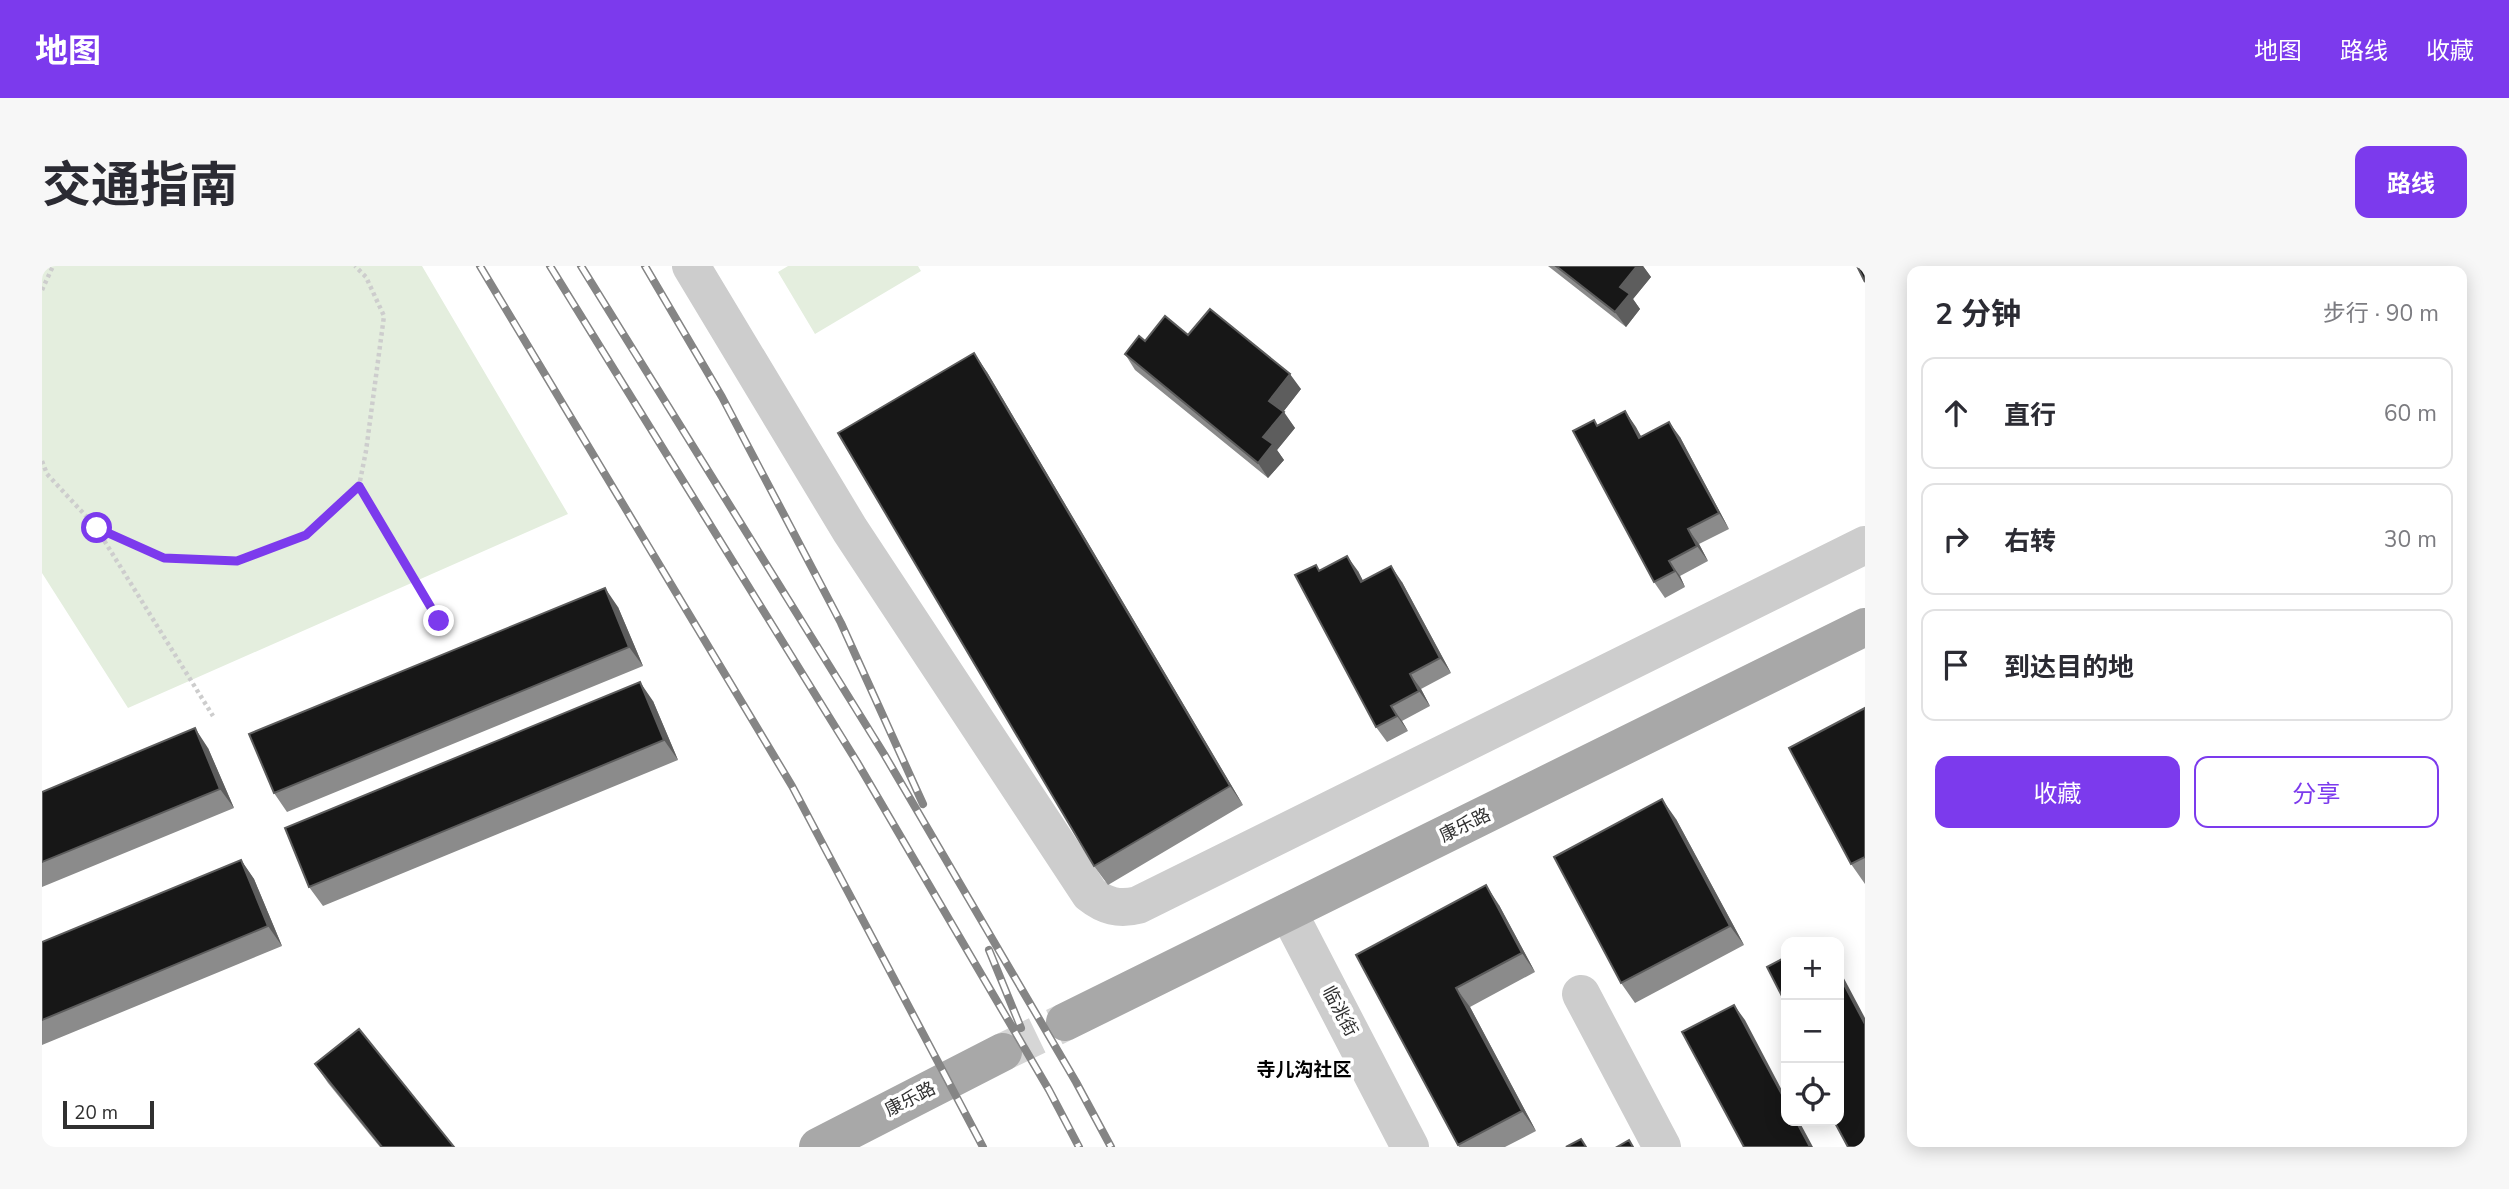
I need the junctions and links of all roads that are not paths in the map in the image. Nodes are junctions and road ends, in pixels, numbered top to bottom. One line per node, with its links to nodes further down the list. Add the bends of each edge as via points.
1 (691, 266): 2 (street, via 850,530 1090,894 1119,908 1138,905)
2 (1865, 545)
3 (1865, 627): 4 (main road, 康乐路)
4 (1288, 912): 6 (main road, 康乐路); 9 (street, 临洮街)
5 (1581, 995): 10 (street)
6 (1065, 1023)
7 (1003, 1052): 8 (main road, 康乐路)
8 (818, 1147)
9 (1410, 1147)
10 (1662, 1147)

